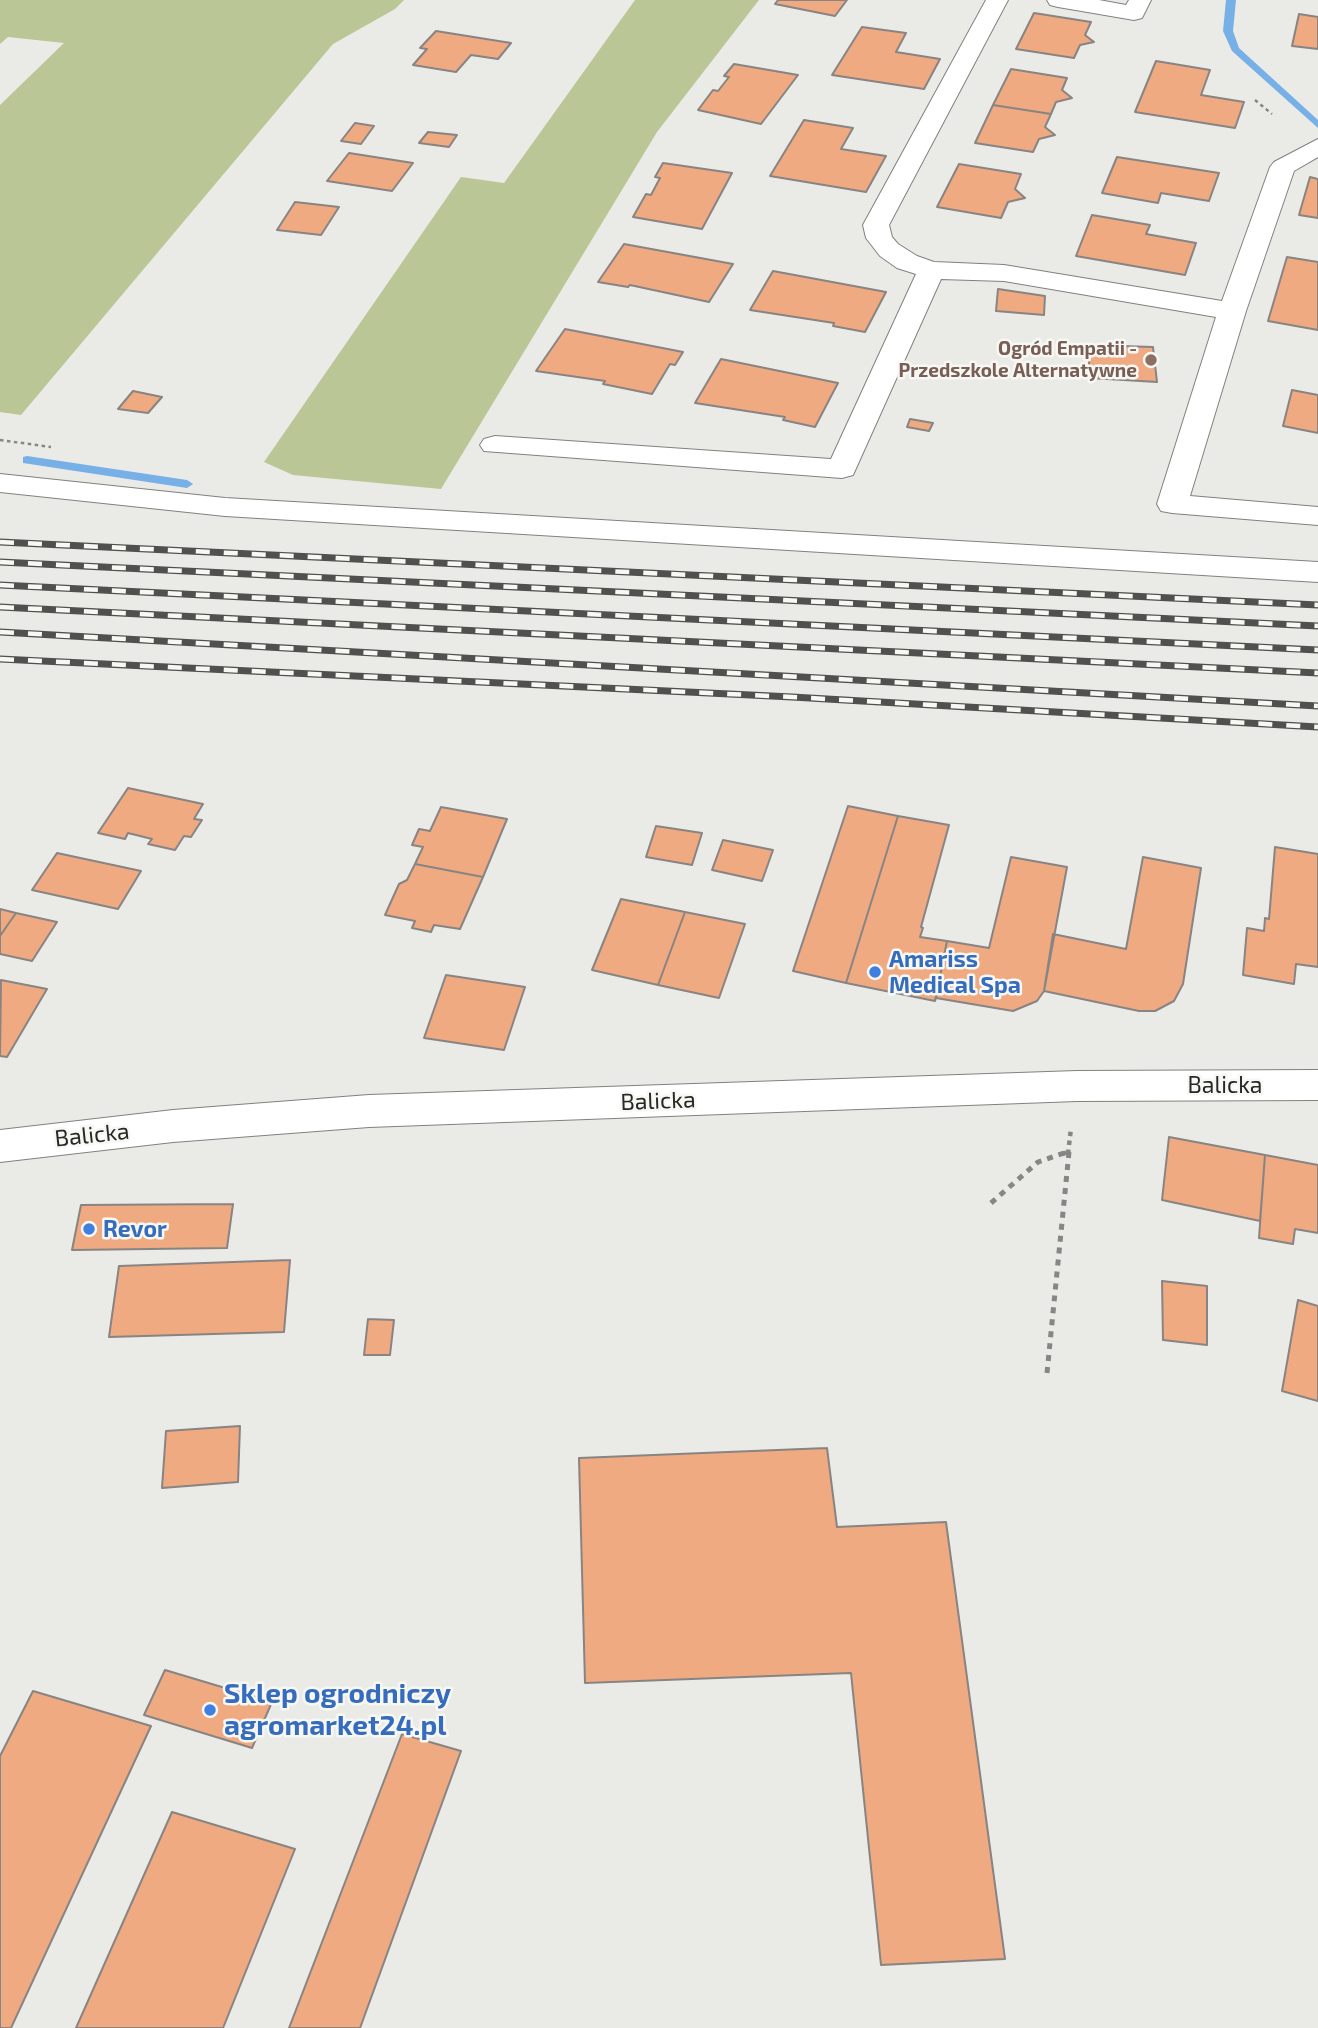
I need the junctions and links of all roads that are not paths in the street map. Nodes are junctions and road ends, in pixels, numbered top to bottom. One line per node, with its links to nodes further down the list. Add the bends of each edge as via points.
1 (997, 0): 5 (street, via 876,225 889,250)
2 (1058, 0): 3 (street, via 1134,13)
3 (1140, 0)
4 (1318, 147): 6 (street, via 1283,167)
5 (931, 270): 6 (street, via 1004,273); 7 (street, via 842,469)
6 (1232, 311): 9 (street, via 1172,504)
7 (495, 445)
8 (0, 483): 10 (street, via 225,507)
9 (1318, 516)
10 (1318, 572)
11 (1318, 1085): 12 (street, Balicka, via 1077,1086 369,1111 173,1126)
12 (0, 1146)

